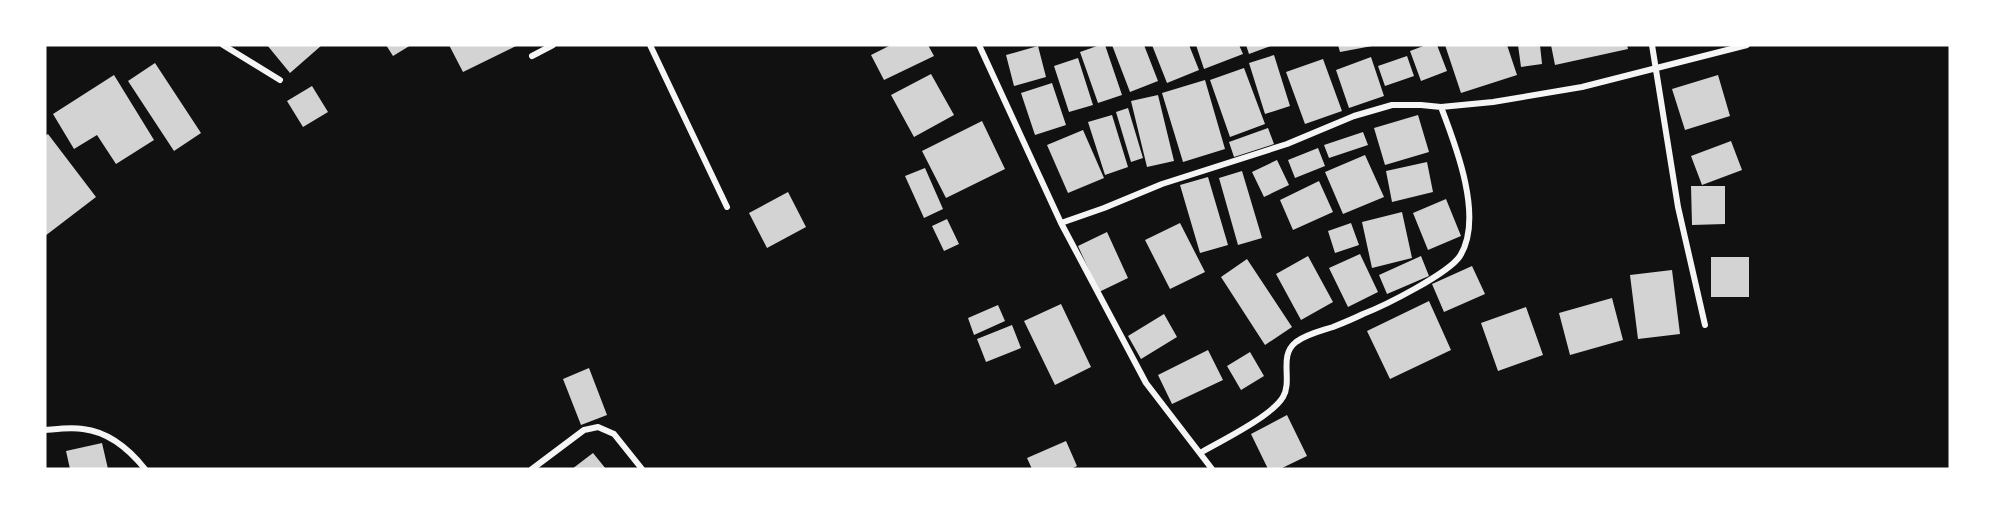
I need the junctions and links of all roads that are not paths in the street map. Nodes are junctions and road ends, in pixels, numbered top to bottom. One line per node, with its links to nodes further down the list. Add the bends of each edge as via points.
1 (223, 45): 9 (street)
2 (553, 45): 7 (street)
3 (650, 45): 11 (street)
4 (1653, 45): 8 (street)
5 (1747, 45): 8 (street)
6 (982, 46): 12 (street)
7 (532, 56)
8 (1656, 67): 10 (street, via 1582,87); 13 (street, via 1678,207)
9 (280, 80)
10 (1440, 107): 12 (street, via 1392,105 1354,116 1287,144 1162,184); 15 (street, via 1458,151 1470,217 1460,256 1450,268 1382,307 1294,343 1287,353 1287,389 1281,400 1259,418)
11 (727, 207)
12 (1061, 223): 15 (street, via 1146,383)
13 (1705, 325)
14 (45, 429): 16 (street, via 83,429 105,434 132,453)
15 (1200, 453): 19 (street)
16 (145, 469)
17 (532, 469): 18 (street, via 584,430 598,427 614,434)
18 (642, 469)
19 (1212, 469)

